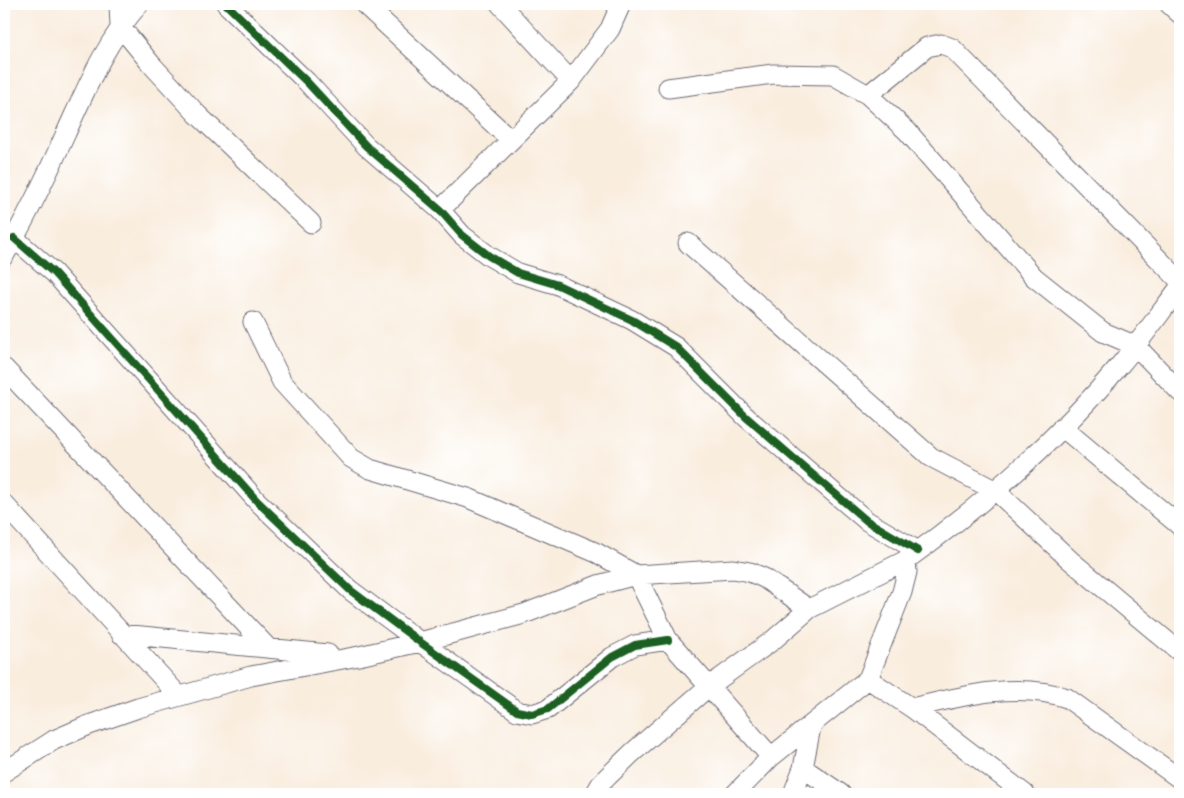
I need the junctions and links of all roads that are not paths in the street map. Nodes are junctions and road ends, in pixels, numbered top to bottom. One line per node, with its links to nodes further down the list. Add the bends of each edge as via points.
1 (119, 4): 9 (street)
2 (139, 4): 9 (street)
3 (226, 4): 14 (street, via 307,82 366,146)
4 (364, 4): 13 (street)
5 (500, 4): 10 (street)
6 (621, 4): 10 (street, via 610,29)
7 (1169, 4): 8 (street)
8 (1180, 14)
9 (120, 26): 15 (street, via 197,114); 16 (street, via 92,74 39,193)
10 (571, 81): 13 (street)
11 (668, 88): 12 (street, via 773,74 833,74)
12 (868, 95): 19 (street, via 927,46 940,44 952,48); 22 (street, via 907,131 1034,277 1103,332)
13 (512, 140): 14 (street)
14 (440, 210): 29 (street, via 462,235 518,273 558,285 632,320 676,347 746,417)
15 (311, 223)
16 (14, 238): 18 (street); 34 (street, via 54,273 257,501 350,590)
17 (688, 243): 26 (street, via 931,457)
18 (4, 256)
19 (1180, 280)
20 (1180, 287): 22 (street)
21 (253, 322): 30 (street, via 282,382 351,458 370,469 468,498 597,553)
22 (1136, 346): 24 (street); 25 (street)
23 (4, 368): 35 (street)
24 (1180, 392)
25 (1062, 427): 26 (street); 28 (street)
26 (996, 491): 29 (street); 36 (street, via 1070,560)
27 (4, 504): 32 (street)
28 (1180, 526)
29 (912, 556): 31 (street); 38 (street, via 902,592)
30 (636, 575): 31 (street, via 733,569 750,572); 33 (street); 34 (street, via 598,585 524,614)
31 (809, 609): 39 (street, via 772,641)
32 (120, 634): 35 (street); 40 (street)
33 (668, 640): 34 (street, via 635,645 612,657 548,709 532,714 517,711); 39 (street)
34 (420, 642): 37 (street)
35 (268, 648): 37 (street)
36 (1180, 652)
37 (359, 656): 40 (street, via 251,676)
38 (868, 678): 41 (street); 42 (street)
39 (708, 687): 43 (street); 47 (street, via 632,753 602,782)
40 (179, 696): 45 (street, via 89,724 54,740)
41 (912, 708): 46 (street, via 959,697 1008,691 1048,692 1067,698); 51 (street)
42 (811, 727): 43 (street); 44 (street)
43 (771, 757): 48 (street)
44 (803, 768): 49 (street); 50 (street)
45 (4, 772)
46 (1180, 779)
47 (595, 794)
48 (735, 794)
49 (793, 794)
50 (841, 794)
51 (1025, 794)

